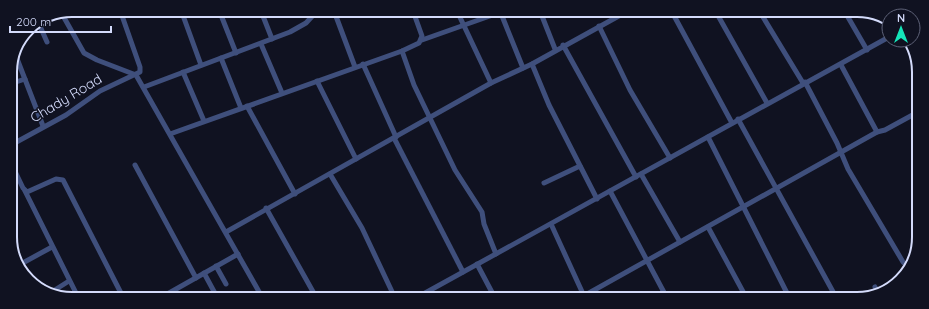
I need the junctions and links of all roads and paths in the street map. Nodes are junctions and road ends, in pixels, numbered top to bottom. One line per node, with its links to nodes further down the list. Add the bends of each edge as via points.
1 (64, 17): 40 (street, via 84,53)
2 (122, 17): 40 (street, via 140,67 140,72)
3 (184, 17): 35 (street)
4 (222, 17): 30 (street)
5 (263, 17): 21 (street)
6 (312, 17): 21 (street, via 300,27)
7 (336, 17): 37 (street)
8 (415, 17): 22 (street)
9 (459, 17): 20 (street)
10 (489, 17): 20 (street)
11 (504, 17): 38 (street)
12 (542, 17): 27 (street)
13 (616, 17): 18 (street)
14 (675, 17): 55 (street)
15 (719, 17): 48 (street)
16 (763, 17): 45 (street)
17 (848, 17): 28 (street)
18 (599, 26): 26 (street); 63 (street, via 630,90)
19 (40, 27): 23 (street)
20 (463, 27): 22 (street); 44 (street)
21 (272, 39): 25 (street)
22 (422, 40): 29 (street)
23 (47, 42)
24 (881, 42): 28 (street)
25 (261, 44): 30 (street); 47 (street)
26 (563, 45): 27 (street); 70 (street)
27 (555, 49): 34 (street)
28 (867, 50): 36 (street)
29 (402, 51): 33 (street); 52 (street)
30 (236, 52): 31 (street)
31 (221, 58): 35 (street); 50 (street)
32 (18, 62): 41 (street)
33 (363, 64): 37 (street); 60 (street)
34 (532, 64): 38 (street); 66 (street, via 549,105)
35 (201, 65): 39 (street)
36 (841, 65): 45 (street); 57 (street)
37 (356, 67): 43 (street)
38 (523, 68): 44 (street)
39 (183, 72): 46 (street); 54 (street)
40 (136, 75): 46 (street); 56 (street, Chady Road, via 105,88 66,115)
41 (25, 78): 42 (street); 56 (street)
42 (17, 81)
43 (317, 81): 47 (street); 64 (street)
44 (491, 83): 52 (street)
45 (804, 83): 48 (street); 62 (street)
46 (144, 87): 58 (street)
47 (282, 93): 49 (street)
48 (767, 103): 53 (street)
49 (247, 106): 50 (street); 75 (street)
50 (241, 108): 54 (street)
51 (912, 115): 57 (street)
52 (430, 119): 60 (street); 85 (street, via 455,170 482,212)
53 (738, 119): 55 (street); 72 (street)
54 (204, 121): 58 (street)
55 (732, 123): 59 (street)
56 (44, 126): 61 (street, Chady Road)
57 (877, 132): 62 (street)
58 (170, 134): 81 (street)
59 (708, 136): 63 (street); 77 (street)
60 (395, 138): 64 (street); 91 (street)
61 (17, 142)
62 (841, 153): 72 (street); 89 (street)
63 (670, 158): 68 (street)
64 (356, 159): 67 (street)
65 (135, 166): 93 (street)
66 (580, 166): 71 (street); 76 (street)
67 (330, 174): 75 (street); 103 (street, via 362,228)
68 (641, 174): 70 (street); 82 (street)
69 (17, 175): 73 (street)
70 (636, 177): 74 (street)
71 (544, 183)
72 (776, 189): 77 (street); 111 (street)
73 (25, 191): 83 (street); 98 (street, via 29,192 56,179 63,180)
74 (610, 191): 76 (street); 86 (street)
75 (295, 194): 78 (street)
76 (597, 199): 79 (street)
77 (744, 207): 80 (street); 110 (street)
78 (266, 208): 81 (street); 102 (street)
79 (550, 224): 85 (street); 106 (street)
80 (708, 227): 82 (street); 109 (street)
81 (226, 232): 84 (street)
82 (680, 242): 86 (street)
83 (52, 247): 87 (street); 94 (street)
84 (238, 254): 90 (street); 101 (street)
85 (496, 254): 88 (street)
86 (647, 261): 107 (street); 108 (street)
87 (24, 262)
88 (477, 264): 91 (street); 105 (street)
89 (905, 264)
90 (216, 266): 92 (street); 95 (street)
91 (463, 272): 104 (street)
92 (204, 273): 93 (street); 100 (street)
93 (196, 278): 99 (street)
94 (69, 281): 96 (street); 97 (street)
95 (226, 284)
96 (56, 289)
97 (75, 292)
98 (120, 292)
99 (171, 292)
100 (214, 292)
101 (259, 292)
102 (313, 292)
103 (392, 292)
104 (427, 292)
105 (492, 292)
106 (580, 292)
107 (591, 292)
108 (664, 292)
109 (743, 292)
110 (786, 292)
111 (833, 292)

